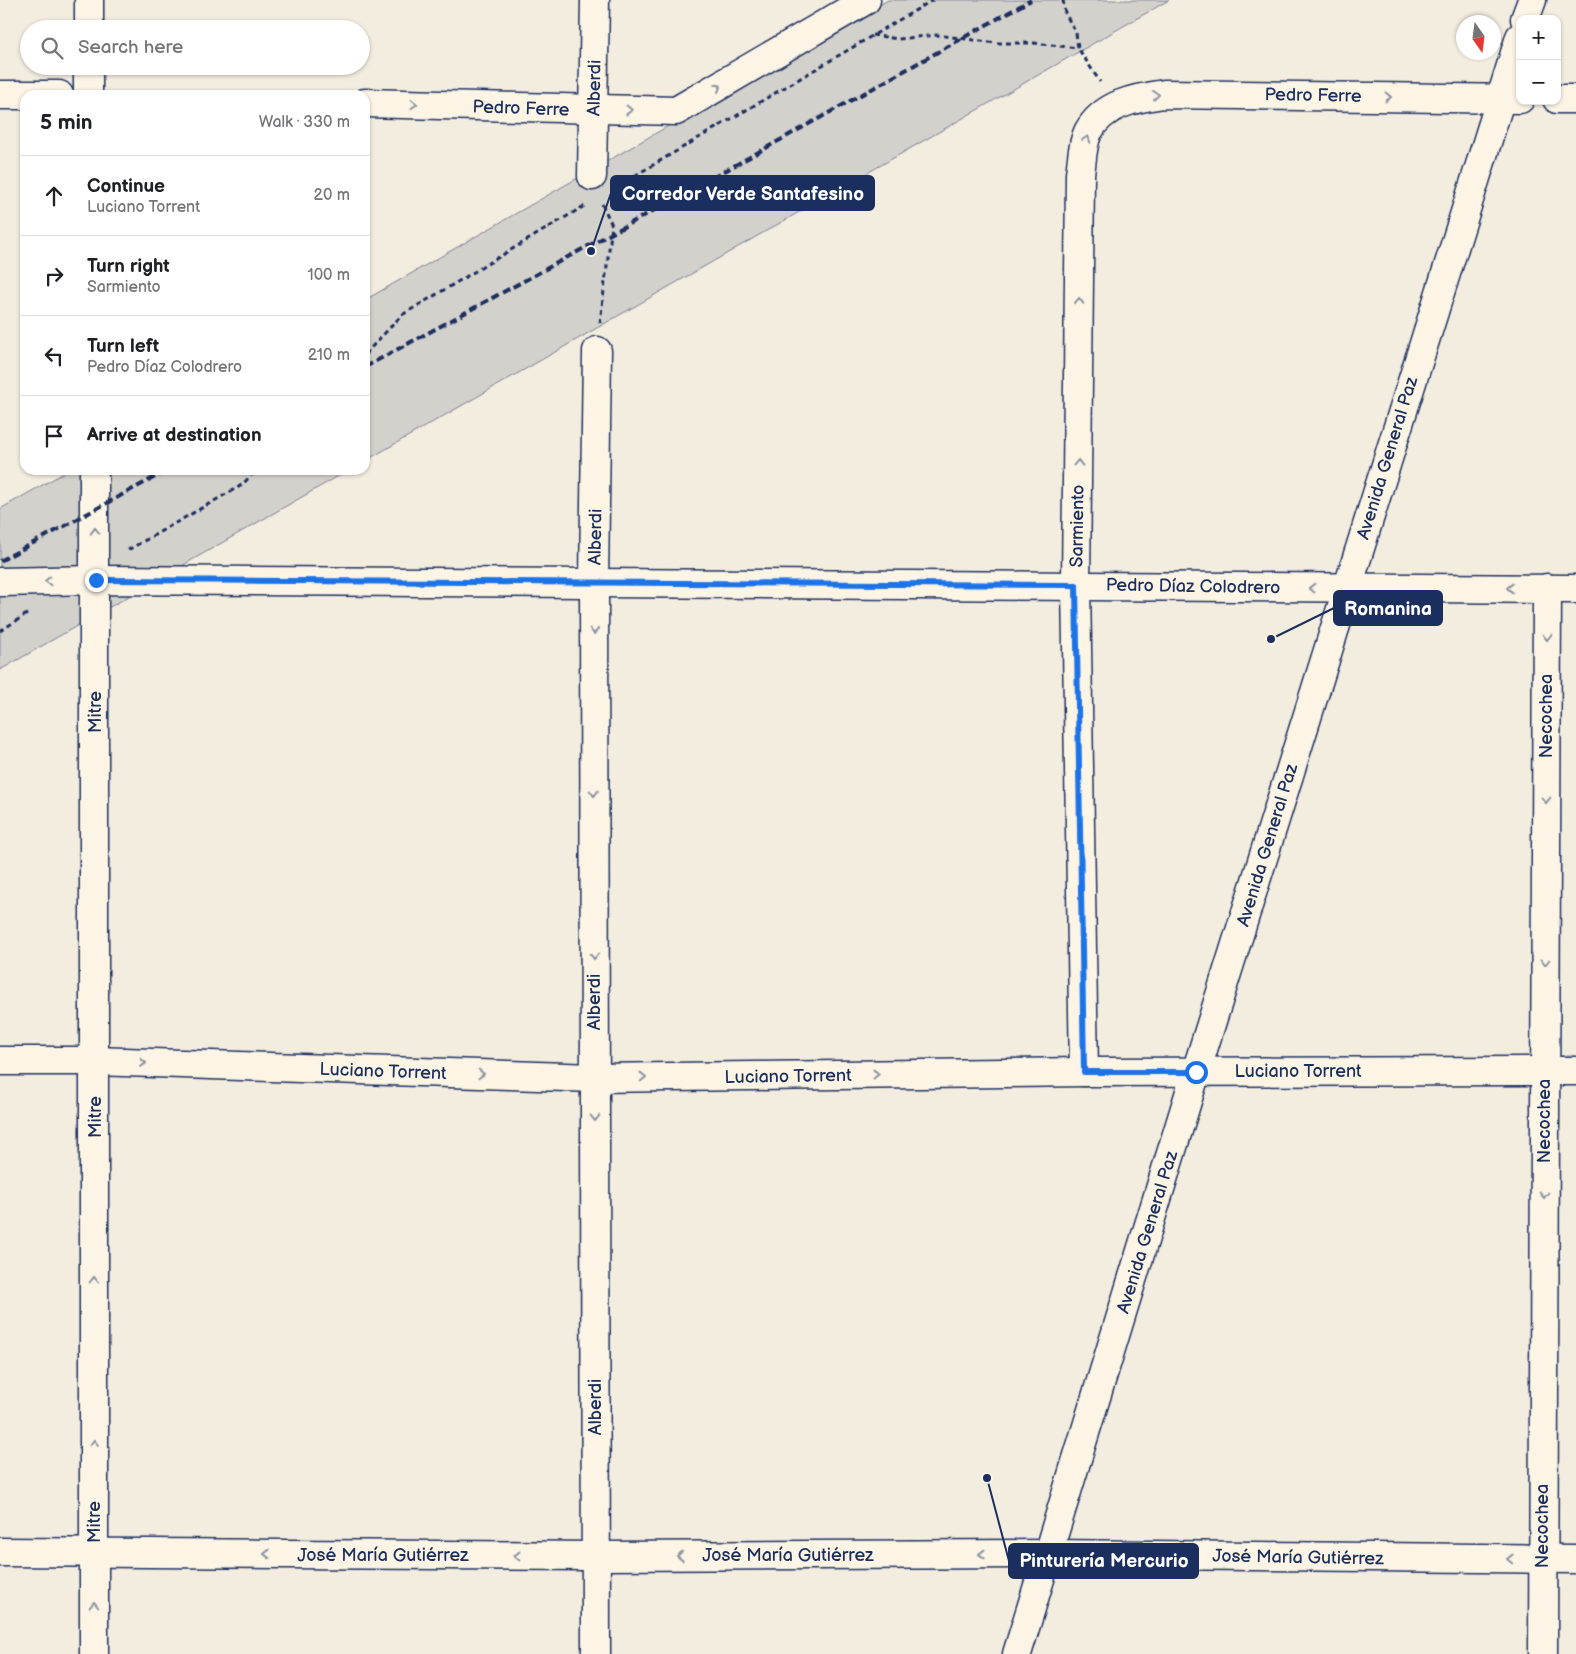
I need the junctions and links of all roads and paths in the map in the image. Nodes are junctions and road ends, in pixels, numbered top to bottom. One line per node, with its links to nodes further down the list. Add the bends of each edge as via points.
1 (89, 0): 8 (street)
2 (595, 0): 22 (street, Alberdi)
3 (866, 0): 22 (street, Pedro Ferre, one-way to 3, via 676,112)
4 (933, 0): 10 (path)
5 (1063, 0): 11 (path, via 1065,13 1076,33)
6 (1532, 0): 7 (street)
7 (1527, 15)
8 (89, 20)
9 (862, 34): 10 (path)
10 (871, 35): 11 (path, via 898,39 938,35 996,43); 23 (path)
11 (1078, 48): 21 (path, via 1101,83)
12 (1516, 60): 17 (street, Avenida General Paz)
13 (88, 75): 14 (street)
14 (88, 90)
15 (0, 95): 16 (street)
16 (20, 95)
17 (1510, 99): 21 (street, Pedro Ferre, one-way to 17, via 1143,97 1185,93); 31 (street, Avenida General Paz)
18 (1561, 99): 19 (street)
19 (1576, 99)
20 (370, 103): 22 (street, Pedro Ferre, one-way to 22)
21 (1110, 109): 30 (street, Sarmiento, one-way to 21, via 1080,174 1088,133)
22 (594, 110): 23 (street, Alberdi)
23 (595, 187): 24 (path, via 402,315); 25 (path, via 612,225)
24 (370, 349)
25 (597, 351): 29 (street, Alberdi)
26 (94, 475): 27 (street, Mitre, one-way to 26)
27 (96, 580): 28 (street, Pedro Díaz Colodrero, one-way to 28); 29 (street, Pedro Díaz Colodrero); 35 (street, Mitre)
28 (0, 582)
29 (594, 582): 30 (street, Pedro Díaz Colodrero); 40 (street, Alberdi, one-way to 40)
30 (1076, 585): 31 (street, Pedro Díaz Colodrero, one-way to 30); 38 (street, Sarmiento)
31 (1347, 588): 32 (street, Pedro Díaz Colodrero, one-way to 31); 39 (street, Avenida General Paz)
32 (1547, 588): 33 (street, Pedro Díaz Colodrero); 36 (street, Necochea, one-way to 36)
33 (1576, 588)
34 (0, 1061): 35 (street, Luciano Torrent)
35 (95, 1061): 40 (street, Luciano Torrent, one-way to 40); 42 (street, Mitre, one-way to 35)
36 (1544, 1070): 37 (street, Luciano Torrent); 39 (street, Luciano Torrent); 45 (street, Necochea, one-way to 45)
37 (1576, 1071)
38 (1084, 1072): 39 (street, Luciano Torrent); 40 (street, Luciano Torrent, one-way to 38)
39 (1196, 1072): 43 (street, Avenida General Paz)
40 (594, 1078): 44 (street, Alberdi, one-way to 44)
41 (0, 1552): 42 (street, José María Gutiérrez)
42 (94, 1552): 44 (street, José María Gutiérrez, one-way to 42); 47 (street, Mitre, one-way to 42)
43 (1049, 1554): 44 (street, José María Gutiérrez, one-way to 44); 45 (street, José María Gutiérrez, one-way to 43); 49 (street, Avenida General Paz)
44 (595, 1556): 48 (street, Alberdi)
45 (1542, 1559): 46 (street, José María Gutiérrez); 50 (street, Necochea)
46 (1576, 1559)
47 (94, 1654)
48 (596, 1654)
49 (1017, 1654)
50 (1543, 1654)

